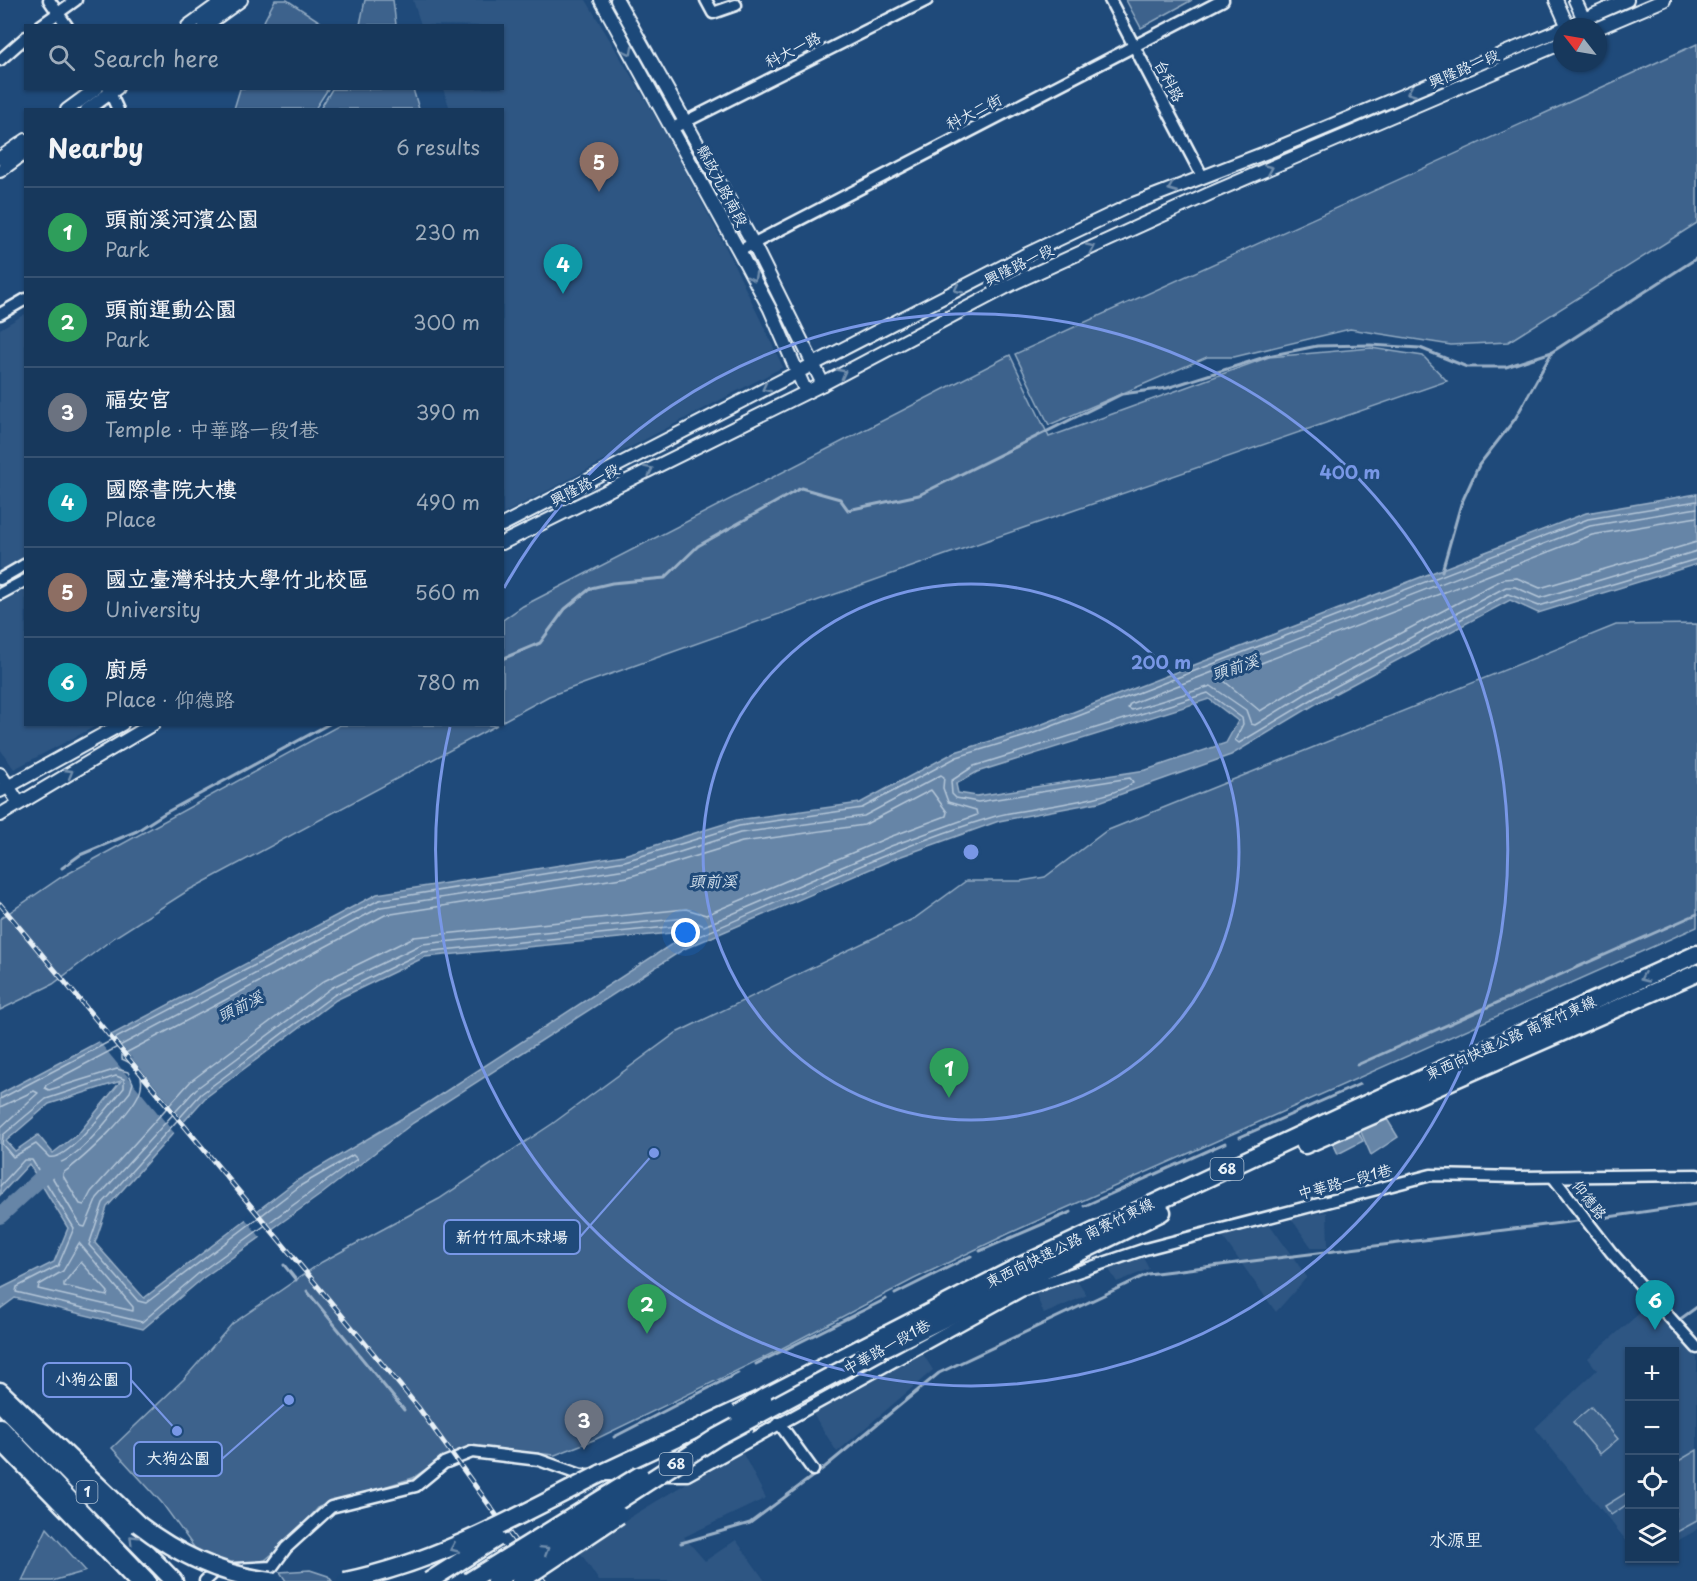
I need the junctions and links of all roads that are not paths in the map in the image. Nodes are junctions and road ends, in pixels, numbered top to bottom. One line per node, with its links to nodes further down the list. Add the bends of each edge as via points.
1 (50, 0): 16 (street)
2 (76, 0): 16 (street)
3 (224, 0): 22 (street)
4 (242, 0): 23 (street)
5 (601, 0): 36 (street, 縣政九路南段, one-way to 36)
6 (617, 0): 35 (street, 縣政九路南段)
7 (706, 0): 15 (street, via 713,13)
8 (927, 0): 35 (street, 科大一路)
9 (1110, 0): 27 (street, 台科路)
10 (1223, 0): 27 (street, 科大二街)
11 (1556, 0): 17 (street)
12 (1575, 0): 18 (street)
13 (1627, 0): 19 (street, 興隆路一段)
14 (1664, 0): 24 (street)
15 (736, 5)
16 (58, 12): 20 (street); 21 (street)
17 (1563, 18)
18 (1583, 18)
19 (1596, 18)
20 (43, 24)
21 (65, 24)
22 (191, 24)
23 (208, 24)
24 (1607, 24)
25 (1553, 32): 41 (street, 興隆路一段, one-way to 41)
26 (24, 39): 29 (street)
27 (1134, 46): 41 (street, 台科路); 42 (street, 科大二街)
28 (1553, 47): 48 (street, 興隆路一段, one-way to 28, via 1016,282 1209,194)
29 (0, 60)
30 (94, 90): 32 (street)
31 (111, 91): 33 (street); 34 (street)
32 (70, 108)
33 (90, 108)
34 (117, 108)
35 (685, 122): 36 (street, 科大一路); 42 (street, 縣政九路南段)
36 (673, 128): 43 (street, 縣政九路南段)
37 (24, 141): 39 (street)
38 (24, 153): 40 (street)
39 (0, 158)
40 (0, 171)
41 (1202, 176): 46 (street, 興隆路一段, one-way to 46, via 1023,256)
42 (753, 243): 43 (street, 科大二街); 46 (street, 縣政九路南段)
43 (739, 251): 47 (street, 縣政九路南段, one-way to 47)
44 (24, 300): 45 (street)
45 (0, 314)
46 (812, 364): 47 (street, 興隆路一段); 48 (street, 縣政九路南段)
47 (797, 371): 49 (street, 縣政九路南段); 50 (street, 興隆路一段, one-way to 50)
48 (823, 384): 49 (street, 興隆路一段)
49 (806, 392): 51 (street, 興隆路一段, one-way to 49)
50 (504, 524)
51 (504, 542)
52 (24, 565): 53 (street)
53 (0, 579)
54 (24, 581): 55 (street)
55 (0, 594)
56 (118, 726): 59 (street)
57 (150, 726): 60 (street, one-way to 57)
58 (0, 774): 59 (street)
59 (4, 788): 60 (street)
60 (19, 803): 61 (street)
61 (0, 815)
62 (1697, 954): 69 (main road, 東西向快速公路 南寮竹東線 / 68, one-way to 69, via 1024,1264)
63 (1697, 973): 67 (main road, 東西向快速公路 南寮竹東線 / 68, via 1234,1176)
64 (1697, 1175): 65 (street, 仰德路)
65 (1552, 1177): 66 (street, 仰德路, via 1611,1252); 71 (street, 中華路一段1巷, via 1431,1175 1145,1249 1021,1291)
66 (1697, 1348)
67 (864, 1358): 84 (main road, 東西向快速公路 南寮竹東線 / 68, one-way to 67, bridge, via 717,1437); 85 (main road, bridge, via 694,1462)
68 (0, 1390): 76 (main road, bridge, via 155,1537 211,1566 240,1576)
69 (763, 1398): 75 (main road, bridge); 83 (main road, 東西向快速公路 南寮竹東線 / 68, bridge)
70 (0, 1403): 79 (main road, 1, one-way to 70)
71 (779, 1423): 74 (street); 76 (street, 中華路一段1巷, via 687,1475 581,1475 539,1460 472,1452 444,1463 416,1486 331,1507 286,1548)
72 (0, 1428): 78 (main road, 1)
73 (0, 1440): 77 (main road)
74 (813, 1470)
75 (600, 1474): 81 (main road, one-way to 81, bridge, via 453,1548); 82 (main road, bridge)
76 (271, 1574): 80 (street, via 218,1570)
77 (137, 1581)
78 (147, 1581)
79 (174, 1581)
80 (205, 1581)
81 (345, 1581)
82 (429, 1581)
83 (469, 1581)
84 (495, 1581)
85 (520, 1581)

